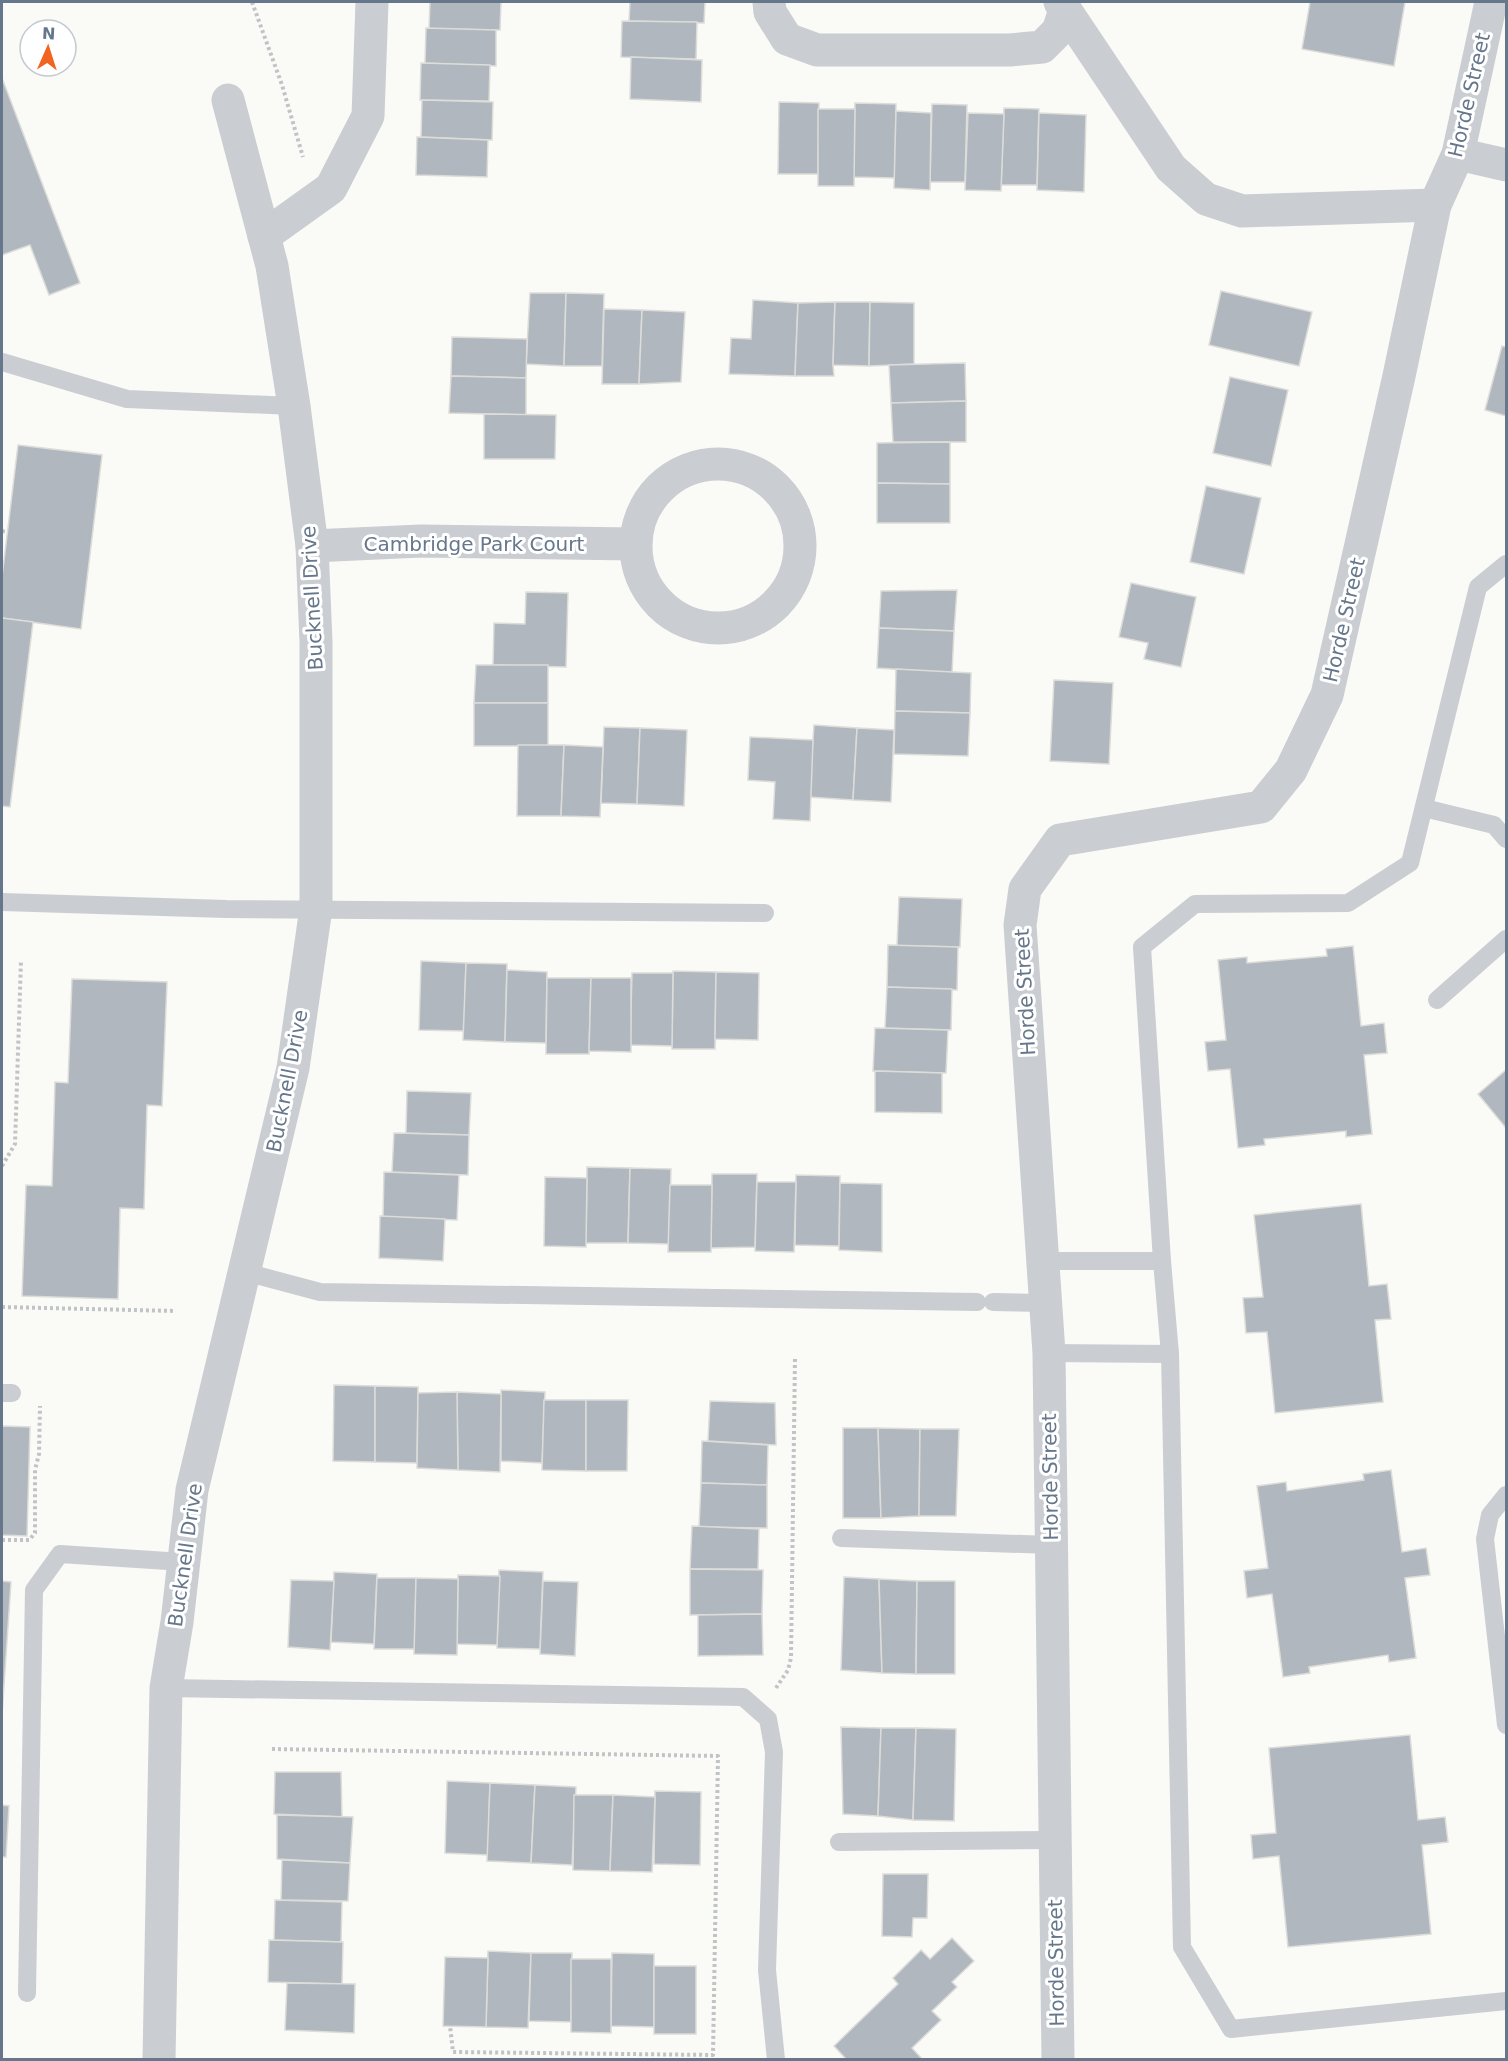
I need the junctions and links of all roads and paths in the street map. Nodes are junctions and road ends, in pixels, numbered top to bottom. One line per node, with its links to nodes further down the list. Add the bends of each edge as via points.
1 (252, 2): 9 (path, via 282,85)
2 (372, 2): 9 (street, via 368,116 331,188)
3 (769, 2): 5 (street, via 770,12 787,39 817,50 1010,50 1042,46 1058,31)
4 (1491, 2): 7 (street, Horde Street)
5 (1062, 6): 10 (street, via 1171,168 1206,199 1242,211)
6 (228, 100): 11 (street, Bucknell Drive)
7 (1458, 154): 8 (street); 10 (street, Horde Street)
8 (1506, 165)
9 (315, 200): 11 (street)
10 (1434, 205): 28 (street, Horde Street, via 1327,695 1291,770 1261,807 1060,840 1025,889 1020,925)
11 (264, 237): 13 (street, Bucknell Drive)
12 (2, 362): 13 (lane, via 127,399)
13 (294, 406): 17 (street, Bucknell Drive)
14 (2, 531): 15 (path)
15 (7, 532)
16 (635, 544): 16 (street, via 640,576 658,603 685,621 716,628 748,623 775,605 794,579 800,547 795,515 777,488 751,470 719,463 687,469 660,487 642,513); 17 (street, Cambridge Park Court, via 422,541)
17 (312, 546): 22 (street, Bucknell Drive)
18 (1506, 564): 19 (lane, via 1478,587)
19 (1424, 808): 20 (lane, via 1494,825); 29 (lane, via 1410,863 1348,903 1195,904 1142,947)
20 (1506, 839)
21 (2, 902): 22 (lane)
22 (316, 908): 23 (lane); 30 (street, Bucknell Drive, via 293,1068)
23 (765, 913)
24 (1506, 939): 26 (lane)
25 (21, 960): 27 (path, via 15,1144)
26 (1437, 1000)
27 (2, 1166)
28 (1042, 1261): 29 (lane); 31 (street, Horde Street)
29 (1162, 1261): 35 (lane)
30 (244, 1272): 31 (lane, via 320,1292); 42 (street, Bucknell Drive, via 192,1490)
31 (1045, 1303): 34 (street, Horde Street)
32 (2, 1308): 33 (path)
33 (176, 1311)
34 (1049, 1353): 35 (lane); 41 (street, Horde Street)
35 (1170, 1354): 50 (lane, via 1182,1947 1231,2030)
36 (795, 1358): 44 (path, via 791,1658 782,1681)
37 (40, 1399): 40 (path, via 35,1533 29,1540)
38 (1506, 1495): 45 (lane, via 1490,1515 1485,1539)
39 (841, 1538): 41 (lane)
40 (2, 1539)
41 (1052, 1545): 47 (street, Horde Street)
42 (183, 1562): 43 (street, Bucknell Drive); 49 (lane, via 60,1554 34,1590)
43 (166, 1688): 44 (lane, via 743,1697); 52 (street, Bucknell Drive)
44 (758, 1710): 53 (lane, via 768,1719 774,1752 767,1970)
45 (1506, 1725)
46 (272, 1749): 51 (path, via 718,1756 713,2055 453,2052)
47 (1055, 1840): 48 (lane); 54 (street, Horde Street)
48 (839, 1842)
49 (27, 1993)
50 (1506, 2001)
51 (450, 2026)
52 (159, 2060)
53 (776, 2060)
54 (1058, 2060)

